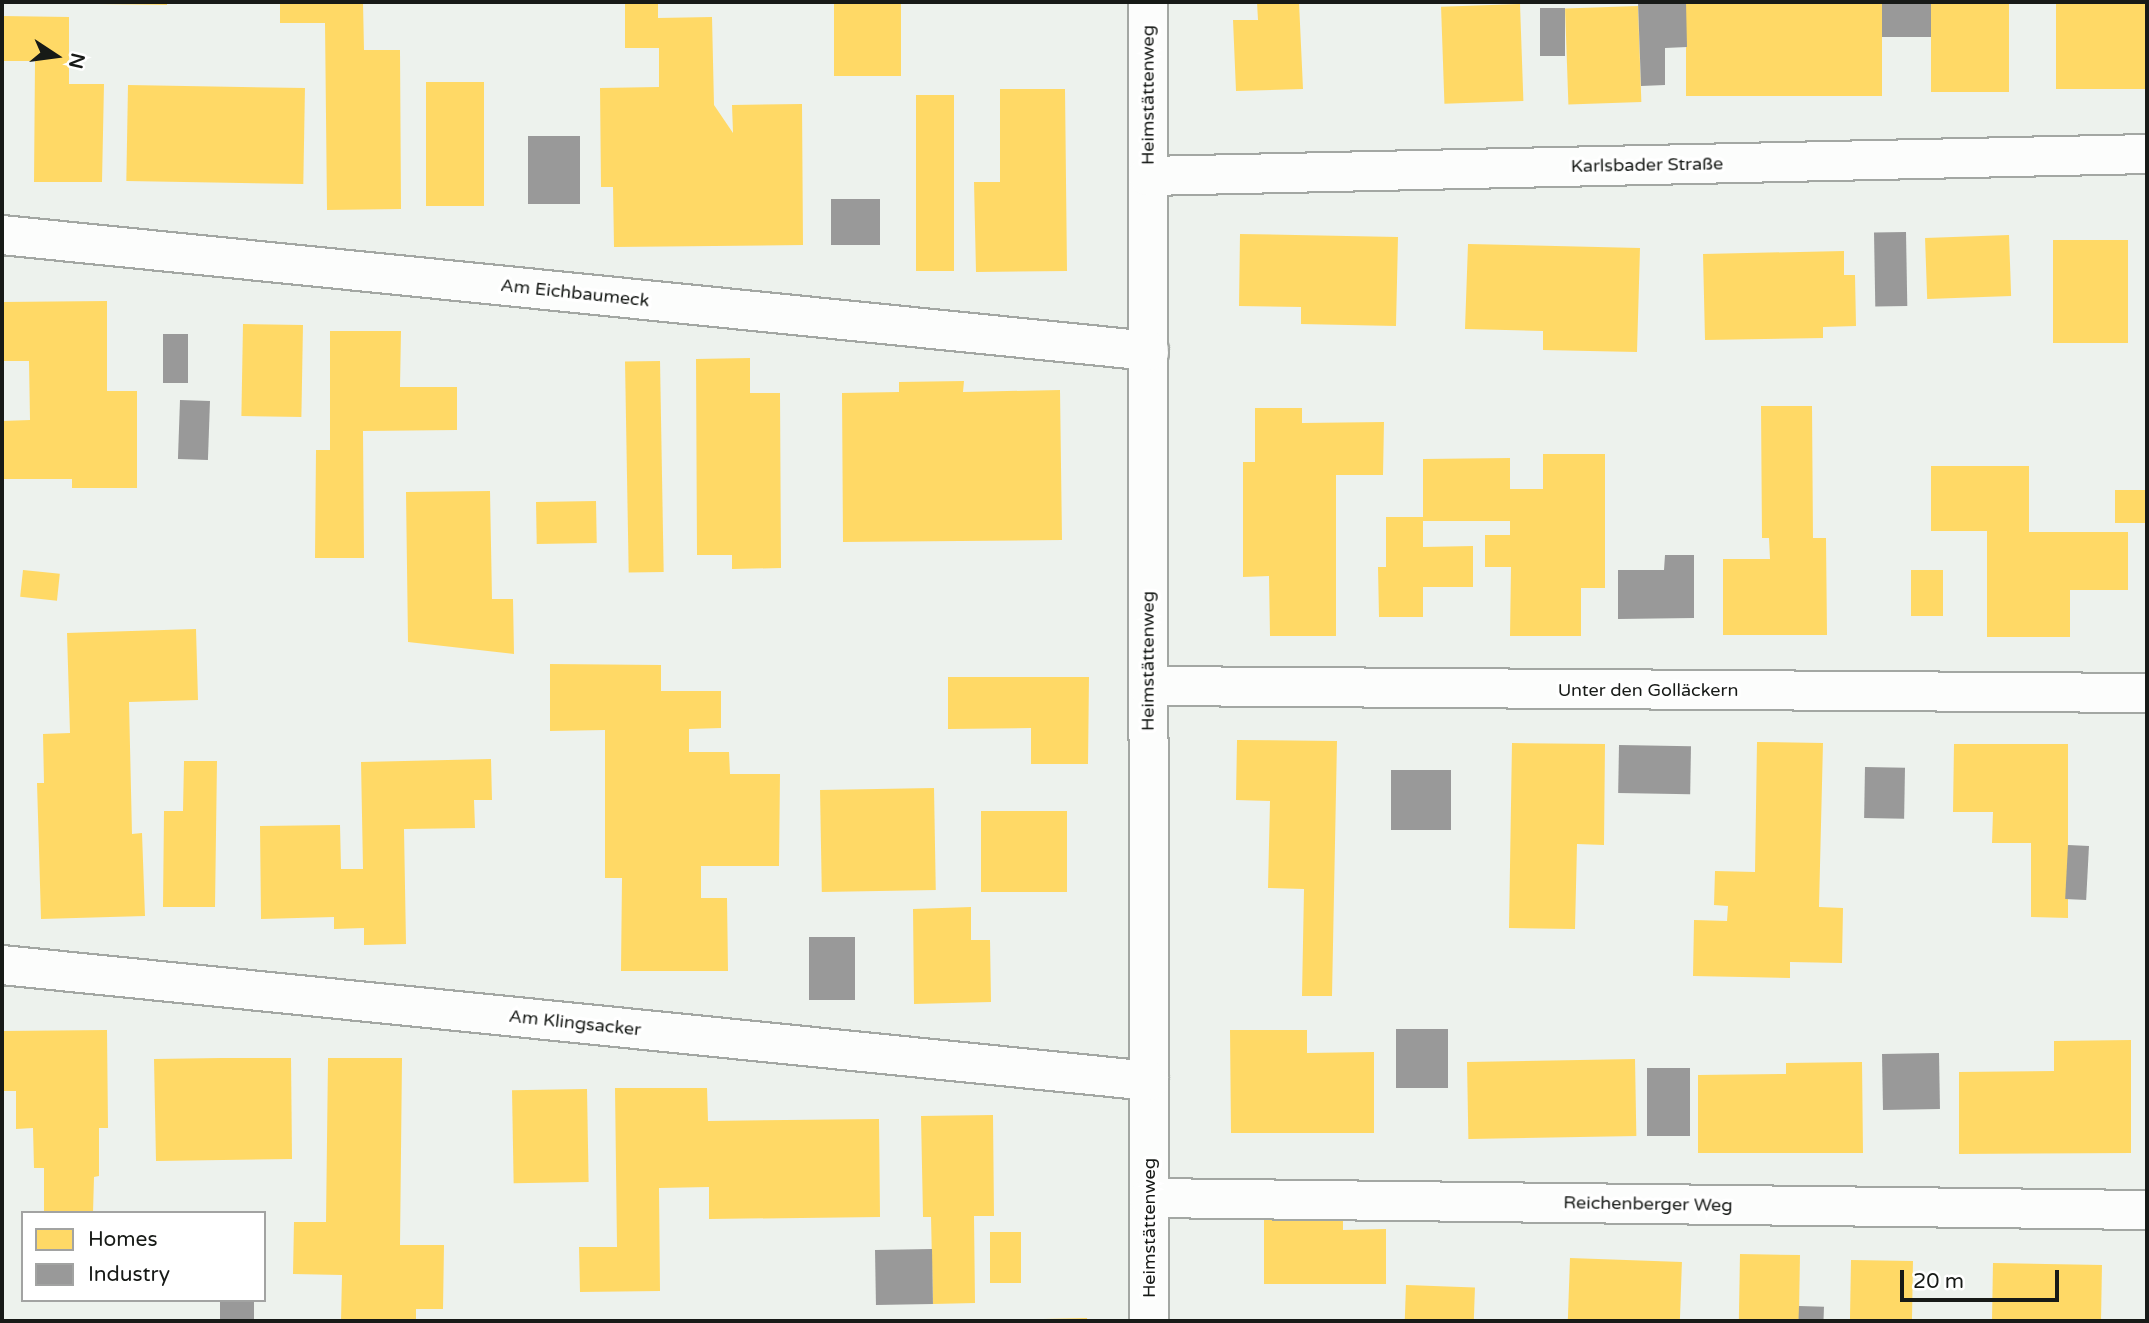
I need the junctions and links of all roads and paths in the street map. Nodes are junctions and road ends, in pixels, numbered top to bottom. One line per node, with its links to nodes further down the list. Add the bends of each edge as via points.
1 (1148, 2): 3 (street, Heimstättenweg)
2 (2147, 153): 3 (street, Karlsbader Straße)
3 (1148, 177): 5 (street, Heimstättenweg)
4 (2, 235): 5 (street, Am Eichbaumeck)
5 (1149, 351): 6 (street, Heimstättenweg)
6 (1148, 687): 7 (street, Unter den Golläckern); 9 (street, Heimstättenweg)
7 (2147, 693)
8 (2, 965): 9 (street, Am Klingsacker)
9 (1149, 1081): 10 (street, Heimstättenweg)
10 (1149, 1198): 11 (street, Reichenberger Weg); 12 (street, Heimstättenweg)
11 (2147, 1210)
12 (1149, 1321)

